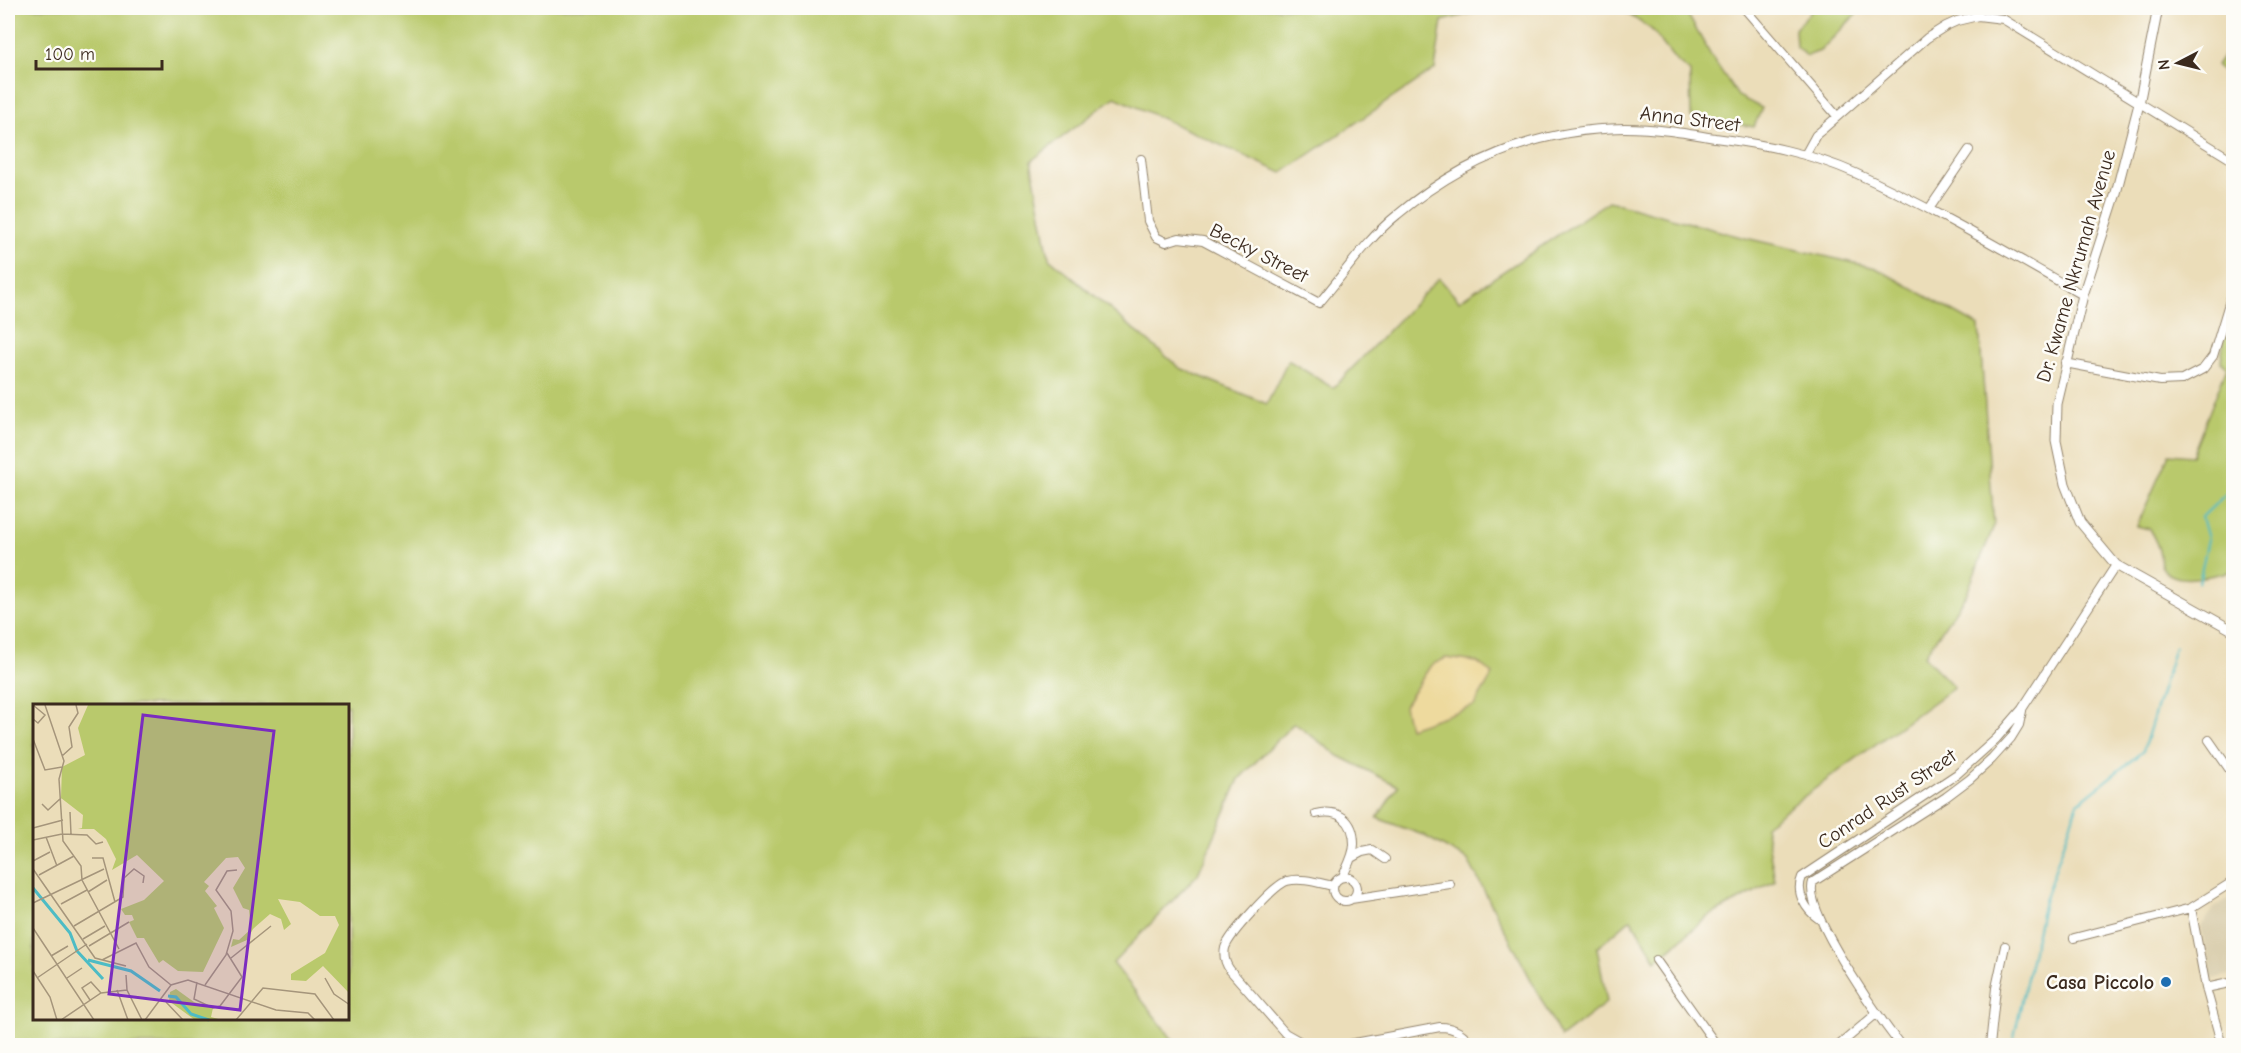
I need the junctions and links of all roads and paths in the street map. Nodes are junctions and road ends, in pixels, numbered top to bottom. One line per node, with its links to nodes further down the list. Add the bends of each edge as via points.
1 (1744, 8): 4 (street)
2 (2158, 8): 3 (street, Dr. Kwame Nkrumah Avenue)
3 (2139, 104): 4 (street, via 2003,19 1978,16 1957,21 1927,38); 8 (street); 11 (street, Dr. Kwame Nkrumah Avenue, via 2116,193)
4 (1837, 116): 6 (street, via 1816,135)
5 (1969, 150): 9 (street)
6 (1805, 155): 9 (street, Anna Street, via 1854,172); 12 (street, Anna Street, via 1764,145 1624,128 1550,136 1503,150 1471,163 1394,216)
7 (1141, 159): 12 (street, Becky Street, via 1148,222 1155,237 1166,242 1179,238 1203,240)
8 (2234, 160)
9 (1929, 209): 11 (street, Anna Street)
10 (2234, 287): 13 (street, via 2213,356 2203,369 2182,380 2160,381)
11 (2083, 294): 13 (street, Dr. Kwame Nkrumah Avenue)
12 (1319, 303)
13 (2065, 363): 14 (street, Dr. Kwame Nkrumah Avenue, via 2057,404 2056,441 2065,484 2080,522)
14 (2116, 565): 15 (street, Dr. Kwame Nkrumah Avenue); 16 (street, Conrad Rust Street)
15 (2234, 632)
16 (2022, 709): 28 (street, Conrad Rust Street, via 2011,738 1970,779 1813,882 1810,893); 28 (street, Conrad Rust Street, via 1957,774 1802,877 1800,896)
17 (2209, 740): 18 (street)
18 (2234, 776)
19 (1316, 814): 20 (street, via 1337,813 1344,818 1353,836)
20 (1351, 858): 21 (street, via 1372,850); 22 (street)
21 (1384, 859)
22 (1342, 876): 25 (street); 26 (street, via 1356,884)
23 (2234, 881): 27 (street)
24 (1450, 884): 26 (street)
25 (1333, 886): 26 (street, via 1341,900); 35 (street, via 1298,879 1278,885 1252,912 1224,953 1230,970 1285,1034)
26 (1351, 899)
27 (2191, 908): 29 (street); 33 (street)
28 (1819, 919): 34 (street)
29 (2074, 938)
30 (2005, 946): 41 (street)
31 (1656, 960): 38 (street)
32 (2234, 982): 33 (street)
33 (2206, 988): 42 (street)
34 (1876, 1014): 39 (street); 40 (street)
35 (1308, 1046)
36 (1339, 1046): 37 (street, via 1446,1027 1461,1033)
37 (1473, 1046)
38 (1717, 1046)
39 (1838, 1046)
40 (1901, 1046)
41 (1990, 1046)
42 (2222, 1046)

